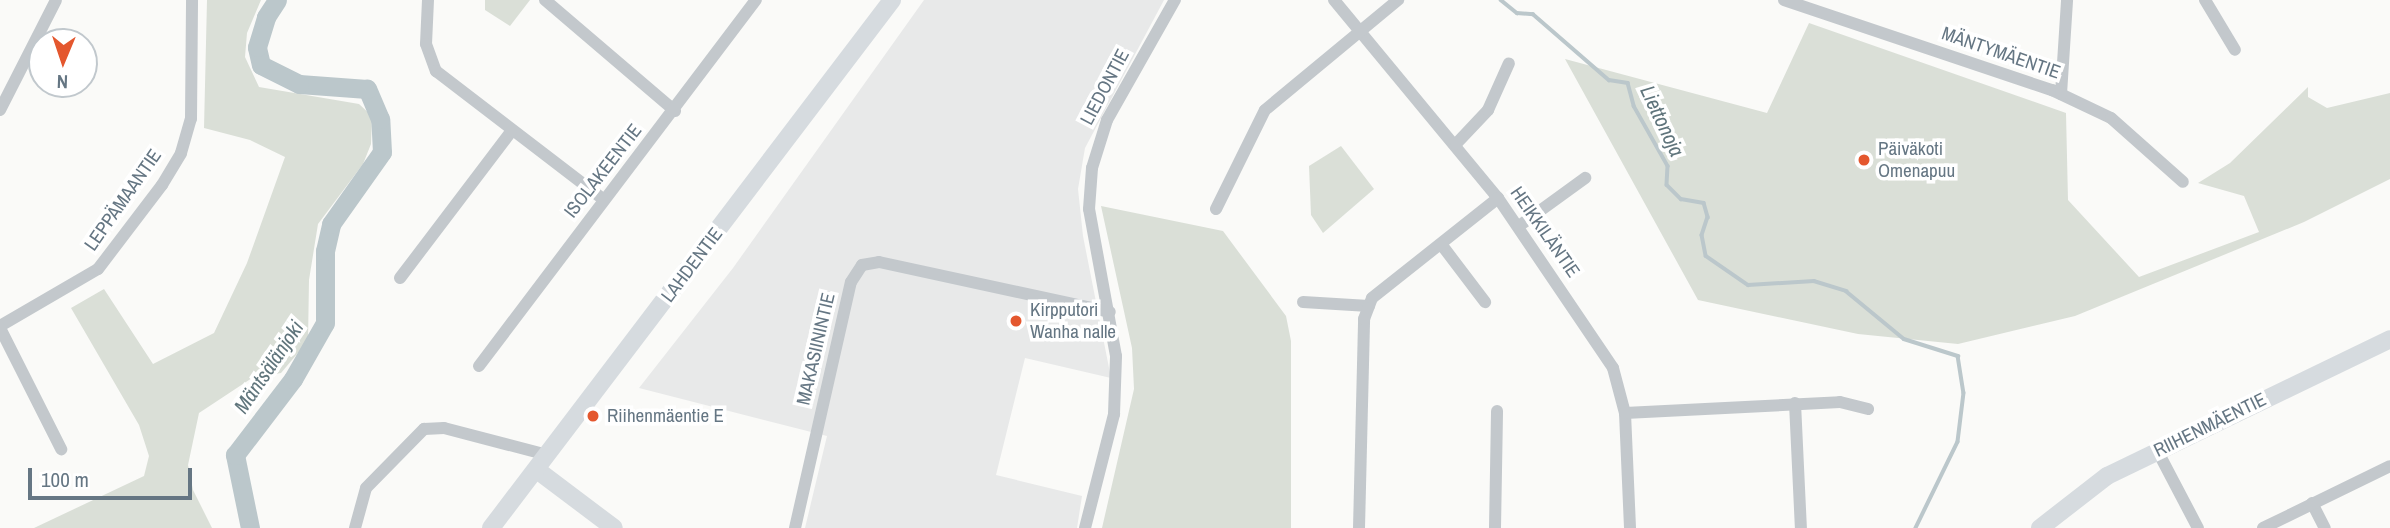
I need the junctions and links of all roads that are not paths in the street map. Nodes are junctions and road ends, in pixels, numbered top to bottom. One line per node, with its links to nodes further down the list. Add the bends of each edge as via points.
1 (56, 0): 17 (street)
2 (192, 0): 33 (street, LEPPÄMAANTIE, via 191,119 180,153 162,185 98,269)
3 (428, 0): 19 (street, via 429,60)
4 (545, 0): 18 (street)
5 (892, 0): 42 (main road, LAHDENTIE)
6 (1175, 0): 32 (street, LIEDONTIE, via 1107,120 1092,168 1089,209)
7 (1334, 0): 13 (street, HEIKKILÄNTIE)
8 (1398, 0): 13 (street)
9 (1784, 0): 16 (street, MÄNTYMÄENTIE)
10 (2067, 0): 16 (street)
11 (2205, 0): 14 (street)
12 (752, 1): 18 (street, ISOLAKEENTIE)
13 (1360, 29): 20 (street, HEIKKILÄNTIE); 25 (street, via 1265,110)
14 (2235, 50)
15 (1509, 63): 20 (street, via 1488,110)
16 (2061, 94): 22 (street, MÄNTYMÄENTIE, via 2111,118)
17 (0, 110)
18 (675, 111): 24 (street, ISOLAKEENTIE)
19 (512, 132): 24 (street); 28 (street)
20 (1456, 144): 23 (street, HEIKKILÄNTIE)
21 (1585, 178): 26 (street)
22 (2183, 182)
23 (1498, 198): 26 (street, HEIKKILÄNTIE); 27 (street)
24 (603, 200): 35 (street, ISOLAKEENTIE)
25 (1216, 209)
26 (1519, 226): 39 (street, HEIKKILÄNTIE, via 1613,368)
27 (1441, 244): 30 (street); 31 (street, via 1380,289)
28 (400, 278)
29 (1303, 302): 31 (street)
30 (1485, 302)
31 (1369, 306): 51 (street, via 1364,319)
32 (1110, 313): 49 (street, MAKASIININTIE, via 879,262 862,265 851,282); 50 (street, LIEDONTIE, via 1116,356 1114,414)
33 (0, 327): 40 (street)
34 (2390, 339): 41 (main road, RIIHENMÄENTIE)
35 (479, 366)
36 (1795, 403): 37 (street, via 1840,401); 39 (street); 54 (street)
37 (1868, 409)
38 (1497, 411): 52 (street)
39 (1625, 413): 53 (street, HEIKKILÄNTIE)
40 (61, 449)
41 (2157, 450): 55 (main road, RIIHENMÄENTIE, via 2107,476); 56 (street)
42 (548, 455): 44 (main road, LAHDENTIE); 46 (street, via 444,428 424,429 366,488)
43 (2390, 466): 45 (street)
44 (537, 470): 47 (main road, LAHDENTIE); 48 (main road)
45 (2312, 503): 57 (street); 58 (street)
46 (355, 528)
47 (491, 528)
48 (614, 528)
49 (795, 528)
50 (1085, 528)
51 (1359, 528)
52 (1495, 528)
53 (1630, 528)
54 (1801, 528)
55 (2040, 528)
56 (2198, 528)
57 (2263, 528)
58 (2325, 528)

